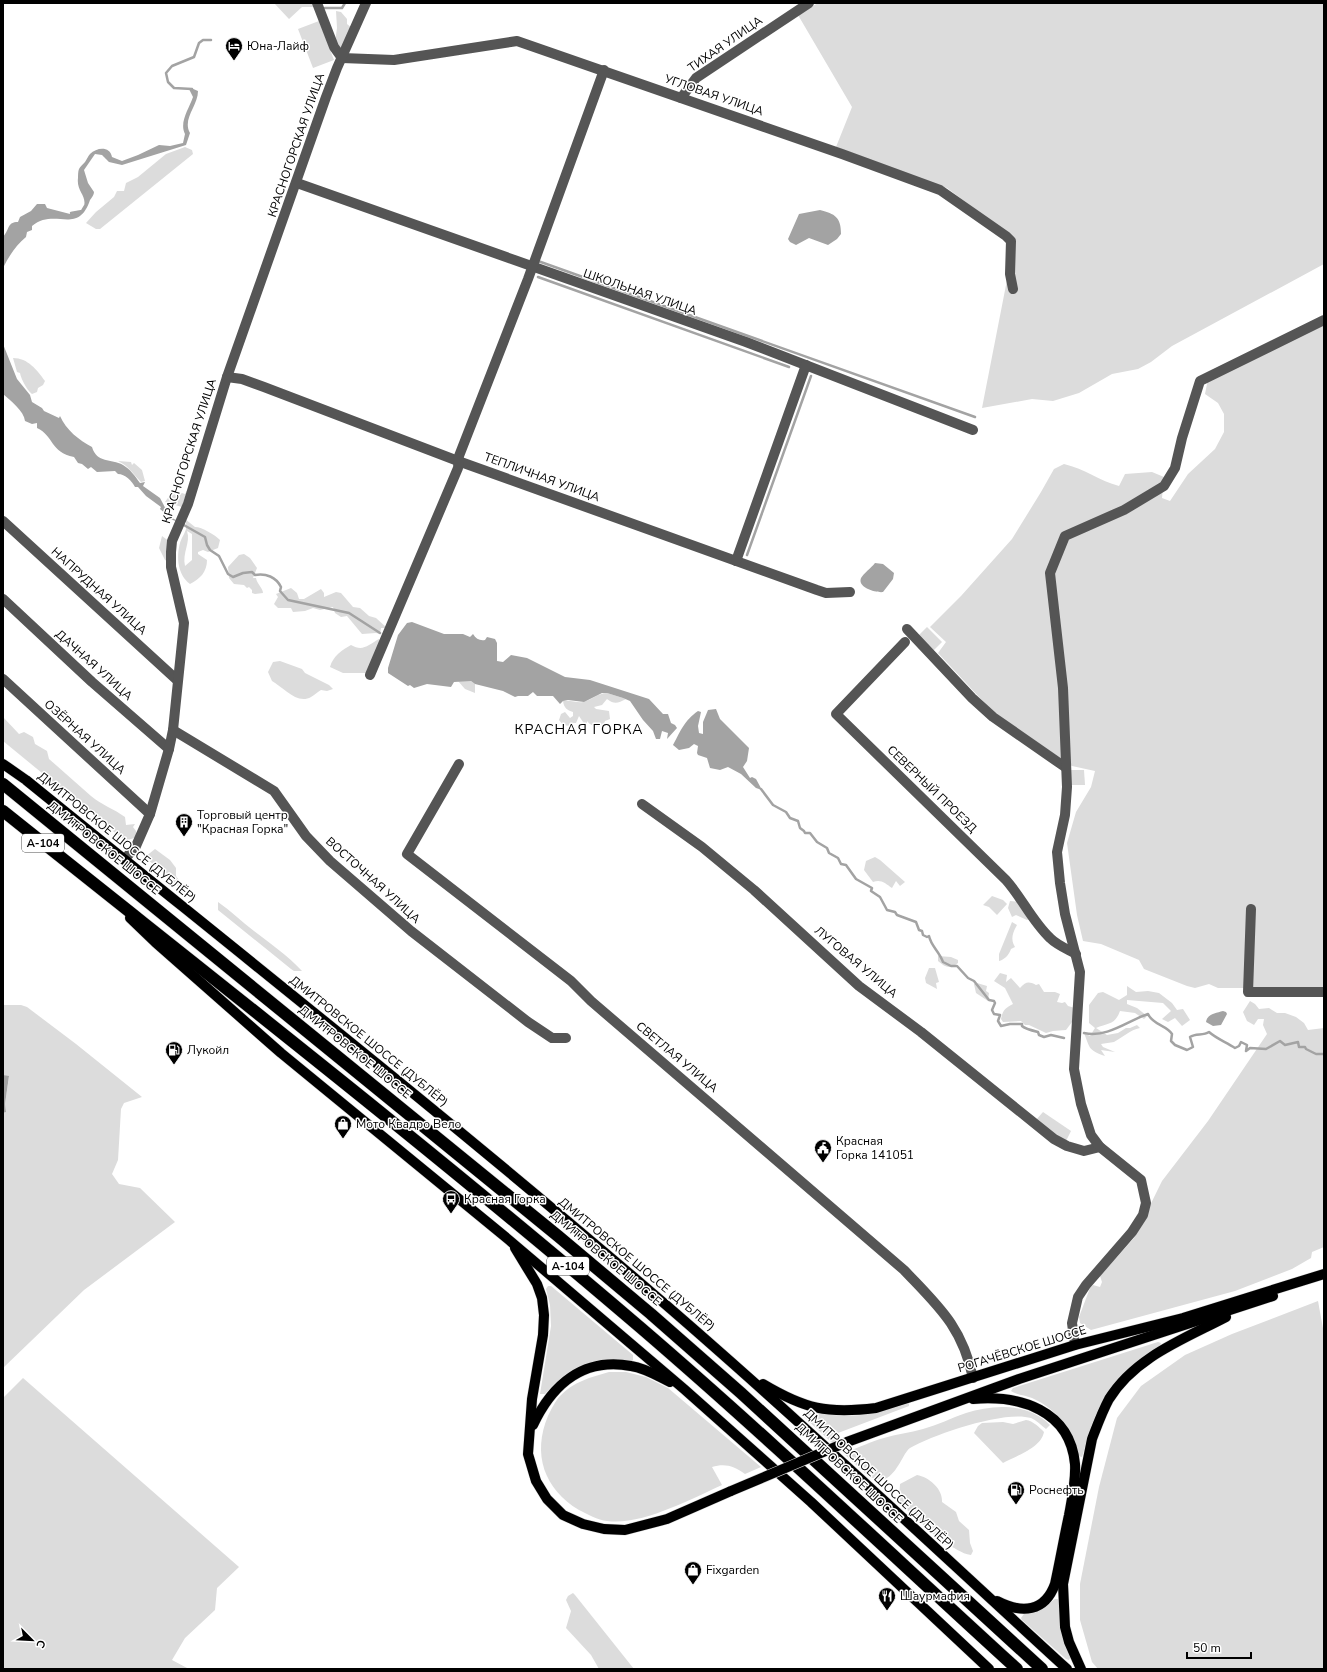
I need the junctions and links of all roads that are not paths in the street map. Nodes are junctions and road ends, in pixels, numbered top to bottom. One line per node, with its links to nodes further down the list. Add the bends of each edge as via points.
1 (317, 3): 4 (street, via 334,47)
2 (366, 3): 4 (street, КРАСНОГОРСКАЯ УЛИЦА)
3 (809, 3): 6 (street, ТИХАЯ УЛИЦА, via 696,78)
4 (342, 58): 5 (street, УГЛОВАЯ УЛИЦА, via 394,60 517,42); 7 (street, КРАСНОГОРСКАЯ УЛИЦА)
5 (604, 70): 6 (street, УГЛОВАЯ УЛИЦА); 8 (street)
6 (681, 98): 9 (street, УГЛОВАЯ УЛИЦА, via 940,190 1011,241 1010,274)
7 (297, 183): 8 (street, ШКОЛЬНАЯ УЛИЦА); 12 (street, КРАСНОГОРСКАЯ УЛИЦА)
8 (532, 267): 11 (street, ШКОЛЬНАЯ УЛИЦА); 14 (street)
9 (1014, 289)
10 (1324, 320): 28 (street, via 1200,381 1175,468 1164,486 1124,510 1065,536 1050,573 1063,688)
11 (806, 365): 13 (street, ШКОЛЬНАЯ УЛИЦА); 16 (street)
12 (227, 377): 14 (street, ТЕПЛИЧНАЯ УЛИЦА, via 242,379); 23 (street, КРАСНОГОРСКАЯ УЛИЦА, via 170,552 184,623)
13 (973, 430)
14 (458, 461): 16 (street, ТЕПЛИЧНАЯ УЛИЦА); 21 (street, via 458,468)
15 (3, 521): 23 (street, НАПРУДНАЯ УЛИЦА)
16 (736, 561): 17 (street, ТЕПЛИЧНАЯ УЛИЦА, via 826,593)
17 (850, 592)
18 (3, 599): 25 (street, ДАЧНАЯ УЛИЦА)
19 (907, 628): 28 (street, via 993,717)
20 (905, 642): 36 (street, СЕВЕРНЫЙ ПРОЕЗД, via 836,714 1006,880 1050,938)
21 (370, 675)
22 (3, 679): 32 (street, ОЗЁРНАЯ УЛИЦА)
23 (178, 680): 24 (street, КРАСНОГОРСКАЯ УЛИЦА)
24 (173, 730): 25 (street, КРАСНОГОРСКАЯ УЛИЦА); 38 (street, ВОСТОЧНАЯ УЛИЦА, via 274,791 320,851 411,932 528,1022 552,1038)
25 (169, 749): 32 (street, КРАСНОГОРСКАЯ УЛИЦА)
26 (3, 764): 33 (main road, ДМИТРОВСКОЕ ШОССЕ (ДУБЛЁР))
27 (459, 764): 45 (street, СВЕТЛАЯ УЛИЦА, via 407,854 571,981 904,1270 941,1308 959,1334 969,1358)
28 (1065, 767): 36 (street, via 1065,815 1057,852 1061,890)
29 (3, 784): 52 (highway, ДМИТРОВСКОЕ ШОССЕ / А-104, via 552,1230 651,1314 741,1392)
30 (642, 804): 39 (street, ЛУГОВАЯ УЛИЦА, via 702,847 754,890 860,986 1054,1139 1084,1151)
31 (3, 811): 34 (highway, А-104)
32 (150, 814): 33 (street, КРАСНОГОРСКАЯ УЛИЦА, via 136,846)
33 (124, 860): 44 (main road, ДМИТРОВСКОЕ ШОССЕ (ДУБЛЁР), via 525,1185)
34 (98, 887): 40 (main road, via 155,942 281,1054); 51 (highway, А-104, via 281,1031 641,1328 729,1405)
35 (1251, 909): 37 (street, via 1248,992)
36 (1076, 954): 39 (street, via 1080,968 1074,1069 1091,1135)
37 (1324, 992)
38 (566, 1038)
39 (1100, 1147): 43 (street, via 1141,1180 1146,1202 1143,1215 1132,1232 1086,1284 1078,1297 1072,1323)
40 (509, 1240): 46 (main road); 48 (main road, via 537,1284 544,1315)
41 (1321, 1275): 42 (main road); 43 (main road, РОГАЧЁВСКОЕ ШОССЕ, via 1183,1318)
42 (1254, 1303): 47 (main road, via 1026,1376); 54 (main road, via 1148,1359 1119,1385 1101,1416 1092,1439 1063,1584 1065,1627)
43 (1075, 1345): 45 (main road, РОГАЧЁВСКОЕ ШОССЕ)
44 (735, 1365): 45 (main road, РОГАЧЁВСКОЕ ШОССЕ, via 783,1396 826,1410 876,1408); 49 (main road, ДМИТРОВСКОЕ ШОССЕ (ДУБЛЁР))
45 (973, 1378)
46 (684, 1389): 48 (main road, via 650,1372 631,1366 609,1364 593,1367 574,1374 558,1386 541,1407); 50 (main road, via 811,1502)
47 (960, 1400): 48 (main road, bridge, via 847,1442 666,1519 625,1530 583,1524 563,1515 547,1499 536,1481 528,1454); 49 (main road, via 1011,1400 1041,1409 1066,1433 1073,1450 1074,1486 1056,1584 1048,1598 1041,1605 1019,1609 999,1602)
48 (529, 1432)
49 (984, 1592): 53 (main road, ДМИТРОВСКОЕ ШОССЕ (ДУБЛЁР))
50 (989, 1669)
51 (1017, 1669)
52 (1042, 1669)
53 (1067, 1669)
54 (1081, 1669)

